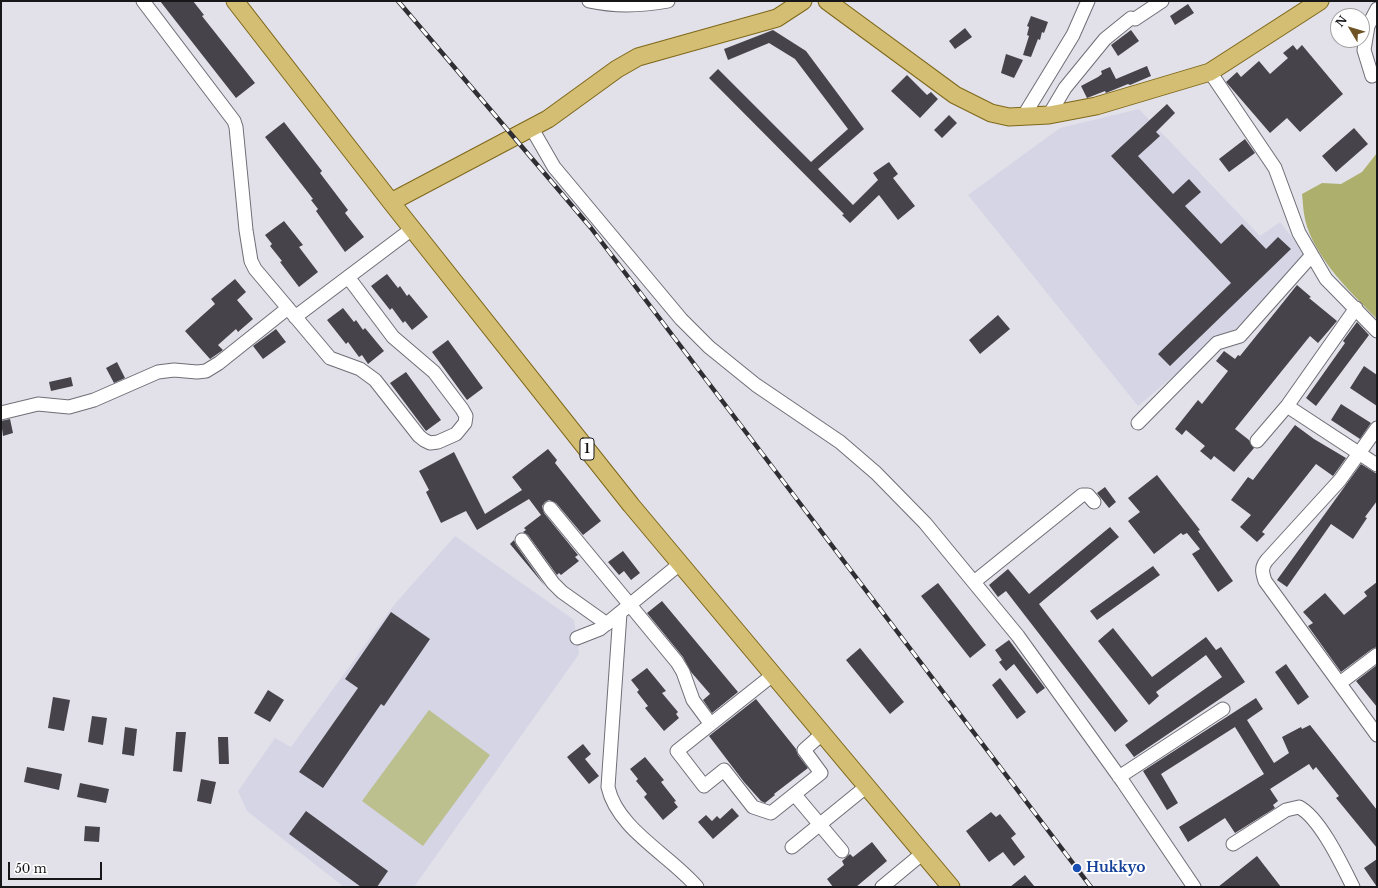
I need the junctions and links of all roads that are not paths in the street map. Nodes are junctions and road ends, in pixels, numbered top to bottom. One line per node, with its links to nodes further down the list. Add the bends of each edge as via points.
1 (143, 1): 22 (street, via 234,121 251,261)
2 (235, 1): 17 (main road, 1)
3 (589, 1): 10 (street, via 616,6)
4 (668, 1): 10 (street, via 645,5)
5 (803, 1): 16 (main road, via 778,18 638,57 617,69 548,119)
6 (827, 1): 15 (main road, via 955,95 992,113 1009,117)
7 (1088, 1): 15 (street, via 1073,35)
8 (1162, 1): 14 (street, via 1135,19 1132,18 1105,39 1065,88)
9 (1320, 1): 12 (main road)
10 (626, 3)
11 (1377, 9): 13 (street, via 1368,26 1364,50)
12 (1210, 72): 14 (main road, via 1096,106); 19 (street, via 1275,168 1300,233)
13 (1372, 76)
14 (1049, 115): 15 (main road)
15 (1024, 116)
16 (531, 127): 17 (main road); 35 (street, via 554,167 709,347 756,385 840,442 876,473 926,523)
17 (391, 202): 18 (main road, 1)
18 (412, 229): 20 (street); 34 (main road, 1)
19 (1312, 256): 21 (street, via 1326,279); 26 (street, via 1240,336 1217,343)
20 (348, 277): 22 (street); 22 (street, via 393,336 434,372 462,410 466,416 465,423 456,434 438,442 430,443 424,440 376,380 360,369 330,358)
21 (1356, 308): 23 (street); 24 (street)
22 (292, 312): 25 (street, via 206,371 158,372 94,400 70,407 38,404)
23 (1377, 331)
24 (1287, 406): 28 (street); 29 (street)
25 (1, 413)
26 (1138, 423)
27 (1377, 428): 29 (street)
28 (1257, 441)
29 (1360, 453): 30 (street); 42 (street, via 1340,480 1262,565 1265,581)
30 (1377, 465)
31 (1094, 502): 35 (street, via 1088,495 1082,495)
32 (550, 508): 36 (street)
33 (522, 540): 38 (street, via 562,592)
34 (680, 563): 36 (street); 41 (main road, 1)
35 (974, 582): 47 (street, via 1018,636)
36 (631, 604): 37 (street); 44 (street, via 677,662 692,700)
37 (620, 613): 38 (street); 55 (street, via 608,787 610,797 632,828 682,871)
38 (607, 624): 39 (street)
39 (577, 638)
40 (1377, 655): 42 (street)
41 (774, 674): 44 (street); 45 (main road, 1)
42 (1340, 683): 46 (street)
43 (1224, 709): 47 (street)
44 (710, 723): 49 (street, via 677,751 704,786 724,770 753,807 771,813)
45 (823, 733): 48 (main road, 1); 49 (street, via 804,750 821,773)
46 (1377, 735)
47 (1119, 777): 58 (street)
48 (867, 786): 50 (street); 54 (main road, 1)
49 (795, 795): 50 (street)
50 (820, 825): 52 (street); 53 (street)
51 (1233, 844): 59 (street, via 1286,810 1299,807 1307,811 1332,847)
52 (792, 847)
53 (842, 851)
54 (923, 853): 56 (street); 57 (main road, 1)
55 (696, 887)
56 (882, 887)
57 (951, 887)
58 (1194, 887)
59 (1353, 887)

